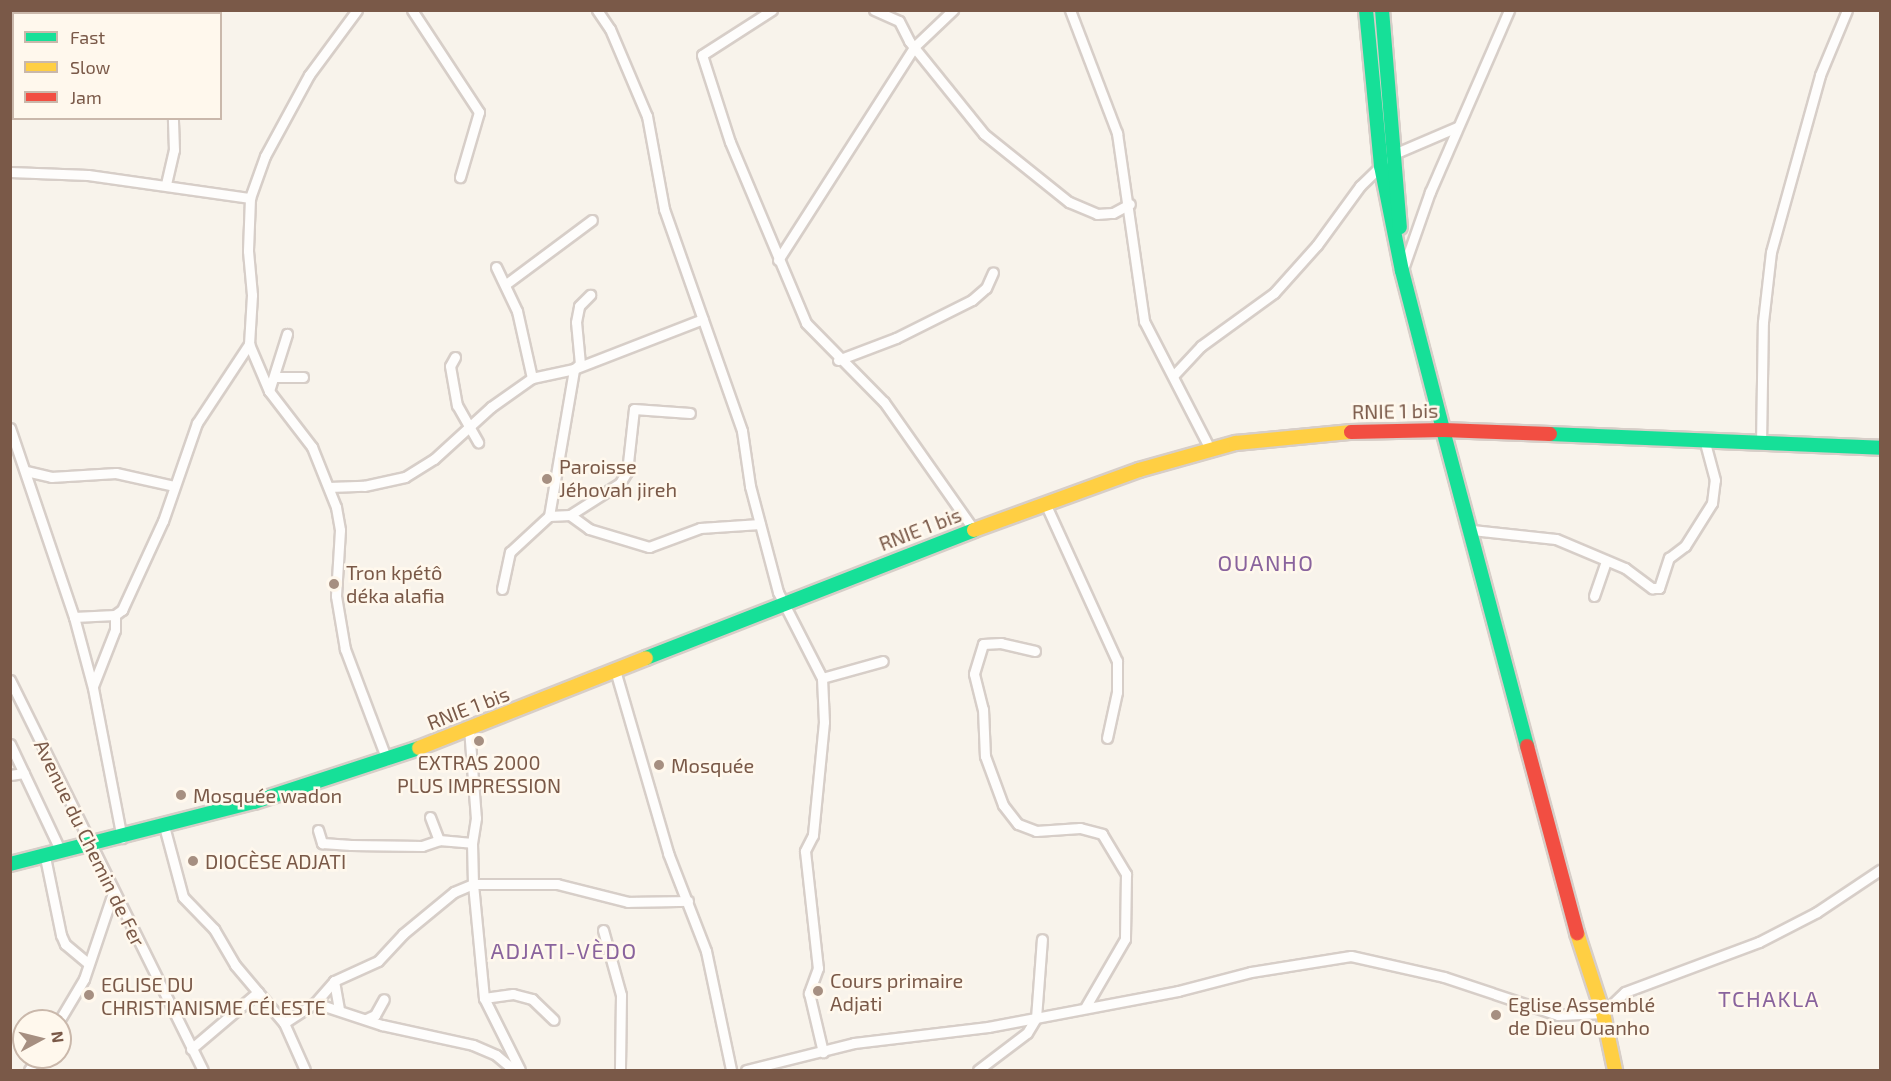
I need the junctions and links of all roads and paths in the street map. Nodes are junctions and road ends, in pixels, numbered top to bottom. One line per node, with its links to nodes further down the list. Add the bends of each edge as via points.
1 (357, 10): 20 (street, via 309,75 265,156)
2 (412, 10): 18 (street, via 479,112)
3 (597, 10): 29 (street, via 640,93 664,209)
4 (772, 10): 23 (street, via 702,55 730,142)
5 (874, 10): 12 (street, via 899,21)
6 (952, 10): 12 (street)
7 (1070, 10): 21 (street, via 1117,133)
8 (1366, 10): 16 (main road)
9 (1382, 10): 15 (main road)
10 (1509, 10): 14 (street)
11 (1848, 10): 46 (street, via 1820,75 1771,252 1763,322)
12 (914, 47): 21 (street, via 984,134 1069,202 1097,214 1113,213); 23 (street)
13 (173, 120): 19 (street, via 174,150)
14 (1457, 127): 15 (street); 25 (street)
15 (1396, 153): 16 (street); 25 (main road)
16 (1381, 166): 25 (main road); 35 (street, via 1360,186 1317,245 1274,293 1201,346)
17 (10, 172): 19 (street, via 50,171)
18 (460, 177)
19 (166, 184): 20 (street, via 217,196)
20 (250, 198): 31 (street)
21 (1130, 204): 35 (street, via 1138,301 1144,321)
22 (592, 220): 27 (street)
23 (778, 260): 33 (street, via 806,323)
24 (496, 267): 27 (street)
25 (1402, 271): 43 (main road)
26 (993, 272): 33 (street, via 986,288 972,300 896,338)
27 (506, 284): 38 (street, via 517,310)
28 (590, 295): 34 (street, via 578,314 580,359)
29 (703, 319): 34 (street); 55 (street, via 742,431)
30 (287, 334): 36 (street)
31 (249, 344): 39 (street); 50 (street, via 197,423)
32 (455, 357): 42 (street, via 450,366 458,405)
33 (838, 360): 56 (street, via 884,402 910,434)
34 (574, 369): 38 (street); 54 (street)
35 (1173, 376): 48 (street)
36 (276, 377): 37 (street); 39 (street)
37 (303, 378)
38 (532, 378): 42 (street)
39 (269, 391): 51 (street, via 312,447)
40 (690, 413): 53 (street, via 634,409 627,472 620,483)
41 (10, 428): 49 (street)
42 (471, 428): 44 (street); 51 (street, via 405,477 364,486)
43 (1443, 430): 45 (main road, RNIE 1 bis); 48 (main road, RNIE 1 bis, via 1310,433); 57 (main road)
44 (478, 442)
45 (1705, 443): 46 (main road, RNIE 1 bis); 58 (street, via 1715,480 1712,503 1685,546 1669,558 1661,587 1652,588 1625,568)
46 (1761, 444): 47 (main road, RNIE 1 bis)
47 (1881, 448)
48 (1210, 449): 52 (main road, RNIE 1 bis)
49 (26, 471): 50 (street, via 51,477 116,473); 63 (street)
50 (174, 486): 62 (street, via 150,552 122,610)
51 (329, 487): 73 (street, via 340,530 336,596 345,649)
52 (1045, 503): 56 (main road, RNIE 1 bis); 71 (street, via 1117,661 1118,693)
53 (570, 515): 54 (street); 55 (street, via 589,529 642,547 660,546 700,528)
54 (549, 516): 59 (street, via 510,552)
55 (760, 524): 61 (street)
56 (974, 530): 61 (main road, RNIE 1 bis)
57 (1472, 530): 58 (street, via 1556,539); 101 (main road, via 1571,913)
58 (1606, 562): 60 (street)
59 (502, 589)
60 (1594, 596)
61 (783, 604): 66 (main road, RNIE 1 bis); 67 (street, via 818,663)
62 (115, 615): 63 (street); 69 (street, via 114,630)
63 (74, 616): 69 (street)
64 (1035, 651): 98 (street, via 1001,643 983,644 974,674 983,709 985,756 1003,805 1018,824 1036,831 1080,828 1102,834 1126,874 1125,939)
65 (883, 661): 67 (street)
66 (615, 670): 70 (main road, RNIE 1 bis); 89 (street, via 668,853)
67 (822, 678): 107 (street, via 824,722 813,834 805,851 818,968 809,993)
68 (10, 680): 82 (street, Avenue du Chemin de Fer)
69 (93, 688): 79 (street)
70 (469, 728): 73 (main road, RNIE 1 bis); 81 (street, via 476,818)
71 (1107, 738)
72 (10, 744): 74 (street, Avenue du Chemin de Fer)
73 (387, 760): 77 (main road, RNIE 1 bis)
74 (24, 773): 75 (street); 83 (street, Avenue du Chemin de Fer)
75 (10, 775)
76 (430, 817): 80 (street)
77 (164, 826): 79 (main road, RNIE 1 bis); 94 (street, via 183,897 214,929 235,965)
78 (318, 830): 80 (street, via 322,843 422,846)
79 (122, 838): 82 (main road, RNIE 1 bis)
80 (439, 840): 81 (street)
81 (472, 843): 87 (street)
82 (90, 846): 83 (main road, RNIE 1 bis); 88 (street, Avenue du Chemin de Fer)
83 (61, 852): 84 (main road, RNIE 1 bis)
84 (45, 857): 85 (main road, RNIE 1 bis); 92 (street, via 61,935 65,944)
85 (10, 864)
86 (1881, 870): 101 (street, via 1817,912 1759,942 1625,992)
87 (473, 884): 89 (street, via 557,884 628,902); 93 (street, via 454,892 403,934 378,961); 95 (street)
88 (113, 893): 92 (street); 106 (street, Avenue du Chemin de Fer)
89 (688, 901): 113 (street, via 706,951)
90 (603, 930): 112 (street, via 621,995)
91 (1042, 939): 102 (street)
92 (88, 963): 99 (street, via 84,979)
93 (334, 981): 97 (street); 100 (street)
94 (258, 992): 105 (street); 106 (street)
95 (484, 998): 104 (street, via 513,994 532,999); 111 (street)
96 (384, 999): 103 (street, via 375,1015)
97 (315, 1003): 100 (street); 105 (street)
98 (1086, 1006): 101 (street, via 1351,956 1444,977 1558,1016); 102 (street)
99 (66, 1009)
100 (339, 1010): 103 (street)
101 (1603, 1012): 116 (main road)
102 (1036, 1018): 107 (street, via 901,1035); 115 (street, via 1027,1033)
103 (366, 1019): 110 (street, via 473,1045 496,1055)
104 (554, 1020)
105 (284, 1023): 109 (street)
106 (191, 1049): 108 (street, Avenue du Chemin de Fer)
107 (824, 1052): 114 (street)
108 (203, 1071)
109 (305, 1071)
110 (514, 1071)
111 (520, 1071)
112 (620, 1071)
113 (730, 1071)
114 (746, 1071)
115 (978, 1071)
116 (1615, 1071)

